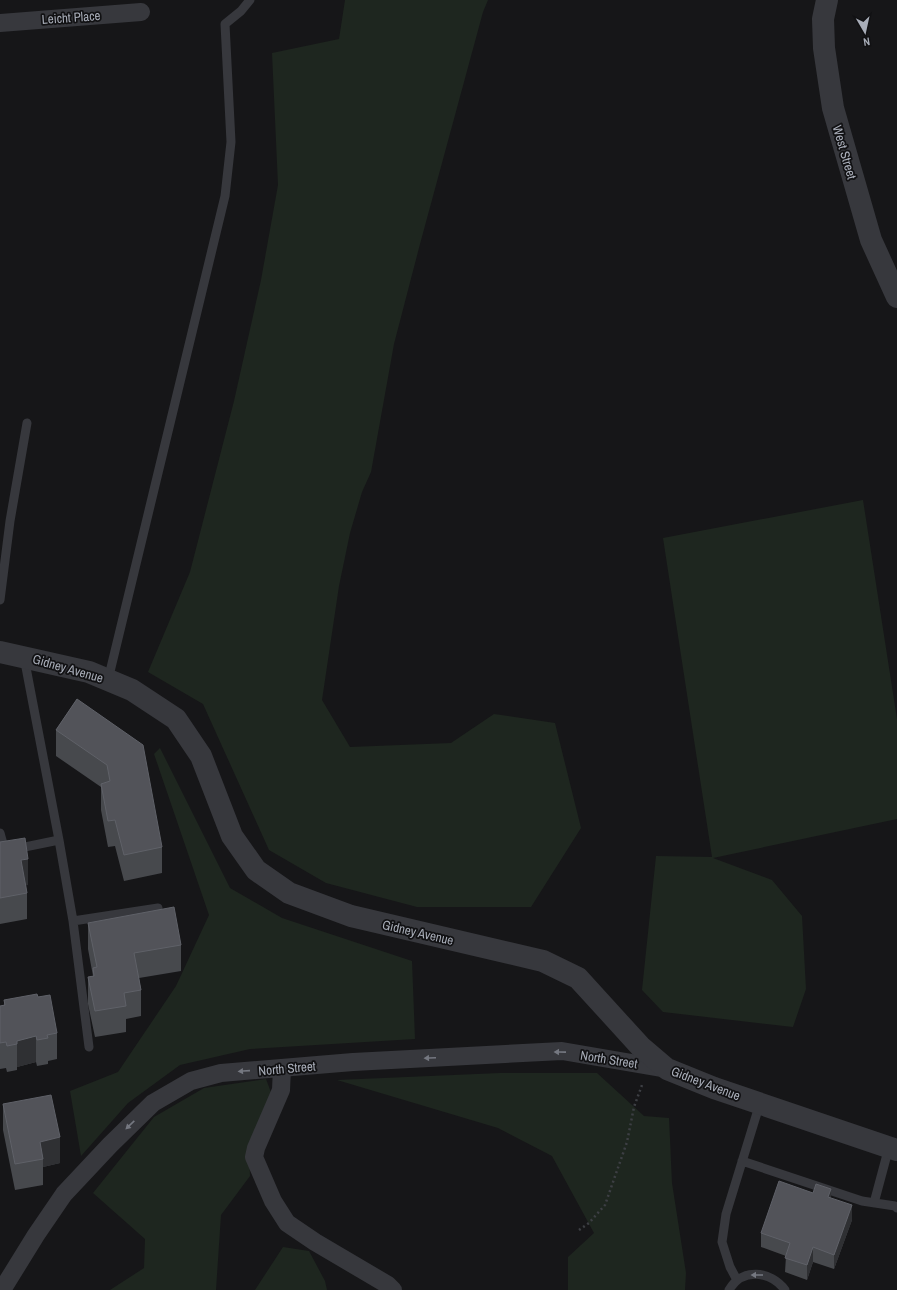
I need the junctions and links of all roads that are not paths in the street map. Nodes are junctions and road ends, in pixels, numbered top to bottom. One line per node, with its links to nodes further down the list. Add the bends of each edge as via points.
1 (250, 0): 10 (lane, via 225,24 231,142 225,196)
2 (827, 0): 5 (street, West Street, via 823,19 824,48 833,108 871,240)
3 (141, 12): 4 (street, Leicht Place)
4 (0, 23)
5 (897, 297)
6 (27, 423): 7 (lane, via 10,521)
7 (0, 600)
8 (0, 652): 9 (street, Gidney Avenue)
9 (24, 656): 10 (street, Gidney Avenue, via 89,672); 12 (lane)
10 (108, 680): 17 (street, Gidney Avenue, via 132,690 176,719 201,756 232,836 256,870 289,893 351,916 544,961 578,978)
11 (0, 833): 13 (lane)
12 (59, 840): 13 (lane); 15 (lane)
13 (2, 851)
14 (158, 908): 15 (lane)
15 (73, 921): 16 (lane)
16 (89, 1047)
17 (658, 1067): 18 (street, North Street, one-way to 18, via 562,1051); 19 (street, Gidney Avenue)
18 (282, 1068): 25 (street, North Street, one-way to 25, via 213,1075 191,1081 153,1103 64,1194); 26 (street, via 281,1090 254,1157 273,1201 287,1223)
19 (760, 1103): 20 (street, Gidney Avenue); 21 (lane)
20 (893, 1149): 22 (lane)
21 (742, 1160): 22 (lane); 24 (lane, via 726,1214 722,1242)
22 (874, 1203): 23 (lane)
23 (897, 1208)
24 (737, 1280): 27 (lane); 28 (lane, one-way to 24, via 778,1281 768,1276 747,1275)
25 (2, 1290)
26 (393, 1290)
27 (729, 1290)
28 (785, 1290)

